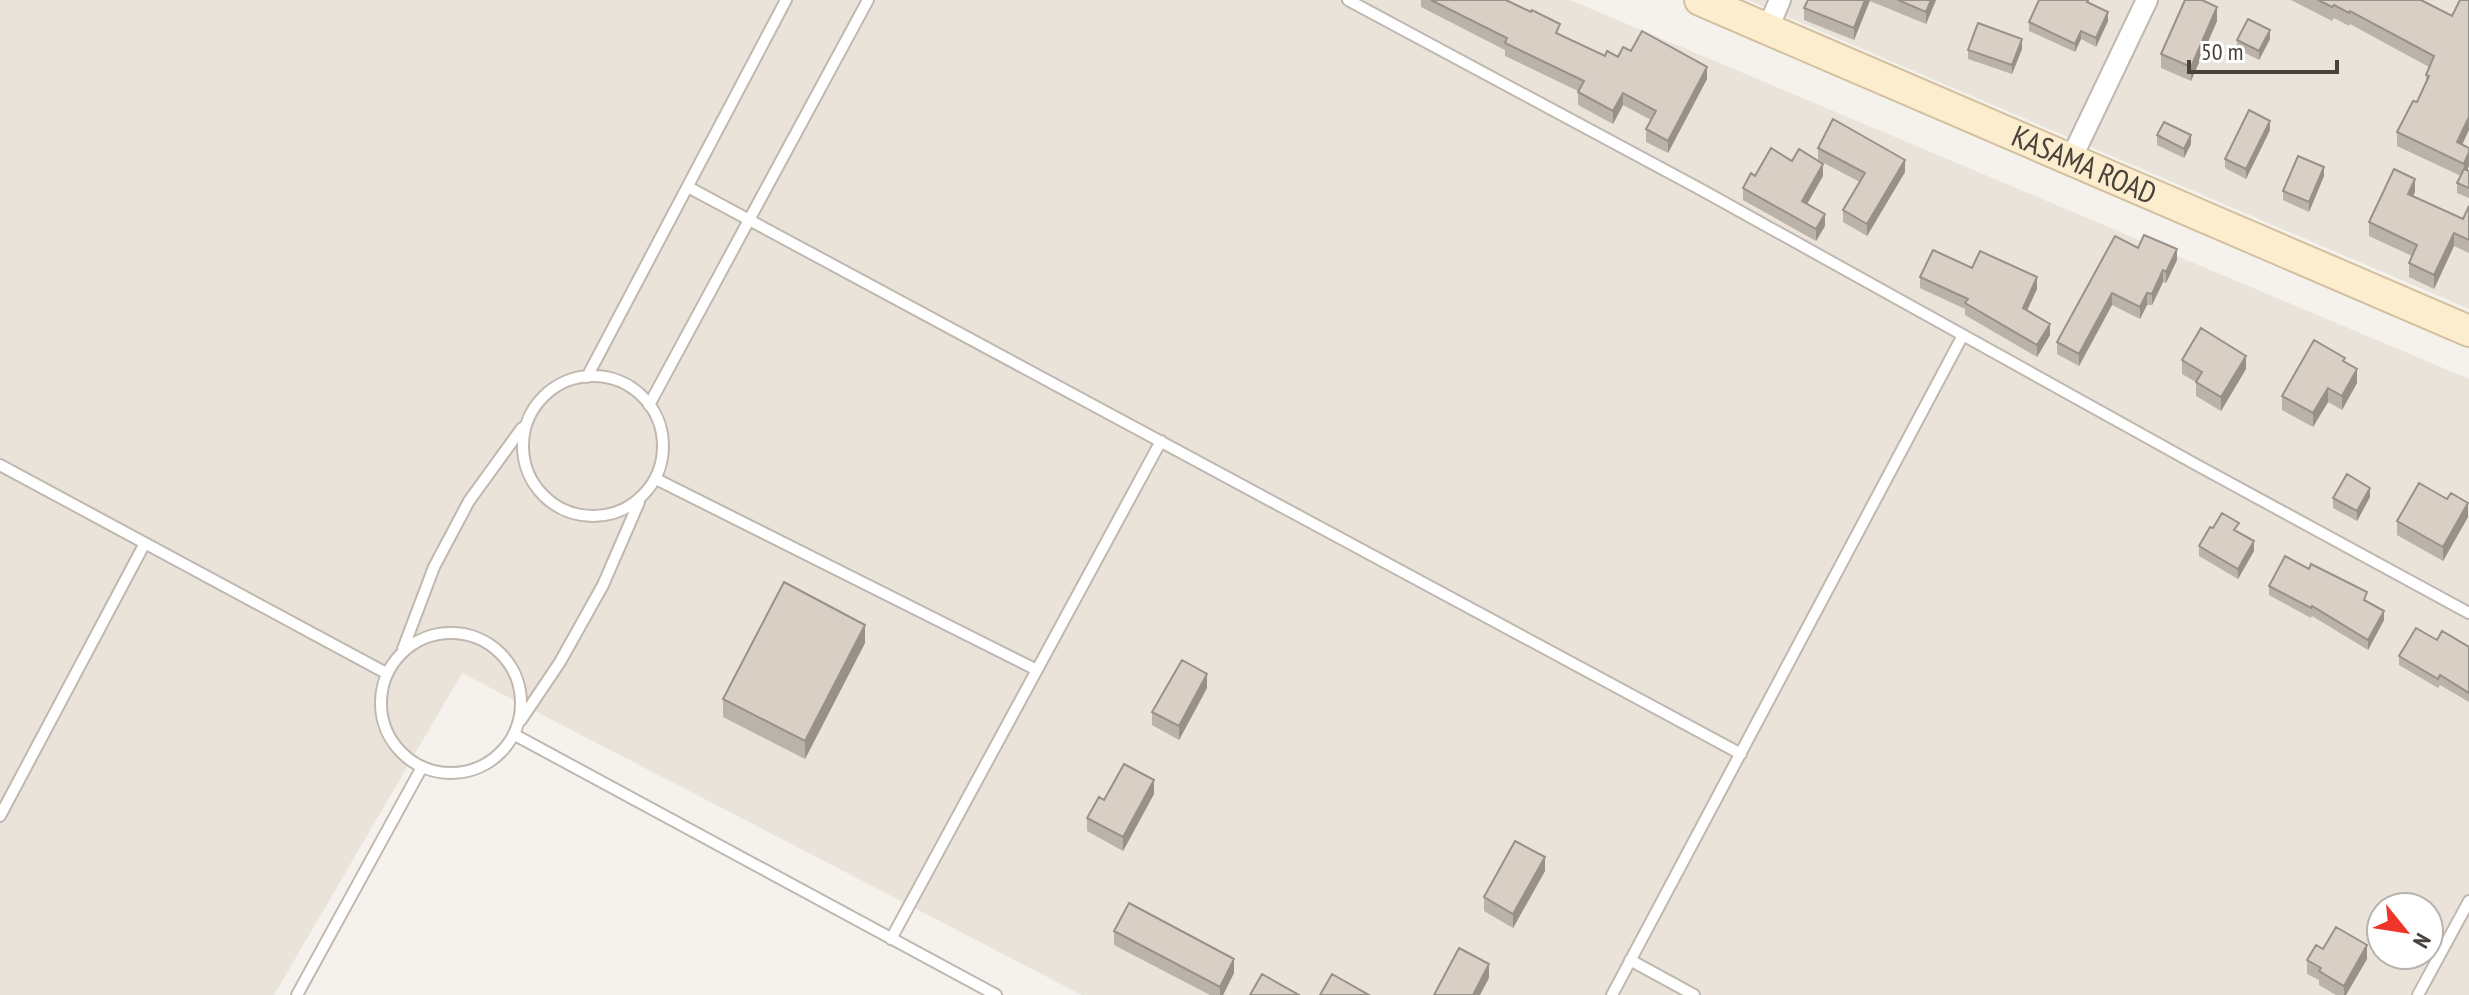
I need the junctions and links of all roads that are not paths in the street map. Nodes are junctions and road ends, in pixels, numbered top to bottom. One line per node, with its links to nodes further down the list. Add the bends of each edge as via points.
1 (786, 0): 8 (lane)
2 (868, 0): 9 (lane)
3 (1348, 0): 11 (lane)
4 (1700, 0): 6 (street, KASAMA ROAD)
5 (2147, 0): 7 (street)
6 (1774, 14): 7 (street, KASAMA ROAD)
7 (2071, 159): 10 (street, KASAMA ROAD)
8 (688, 187): 9 (lane); 12 (lane)
9 (749, 220): 13 (lane); 15 (lane)
10 (2469, 331)
11 (1963, 335): 20 (lane); 26 (lane)
12 (587, 377): 13 (lane, via 628,386); 14 (lane, via 547,391)
13 (649, 405): 17 (lane, via 664,441)
14 (525, 424): 18 (lane, via 525,467 548,500 587,516 615,514); 21 (lane, via 469,501 434,567)
15 (1161, 441): 22 (lane); 26 (lane)
16 (0, 465): 19 (lane)
17 (656, 479): 18 (lane); 22 (lane)
18 (639, 501): 24 (lane, via 603,585)
19 (145, 543): 23 (lane); 28 (lane)
20 (2469, 613)
21 (403, 651): 23 (lane); 24 (lane, via 440,634 468,636 493,648 518,681)
22 (1037, 670): 30 (lane)
23 (386, 673): 27 (lane, via 380,699 385,727 399,750)
24 (520, 722): 25 (lane)
25 (515, 735): 27 (lane, via 499,756 476,770 450,773); 30 (lane)
26 (1741, 754): 31 (lane)
27 (422, 767): 32 (lane)
28 (0, 816)
29 (2469, 901): 36 (lane)
30 (891, 939): 33 (lane)
31 (1630, 960): 34 (lane); 35 (lane)
32 (297, 995)
33 (996, 995)
34 (1612, 995)
35 (1694, 995)
36 (2418, 995)

